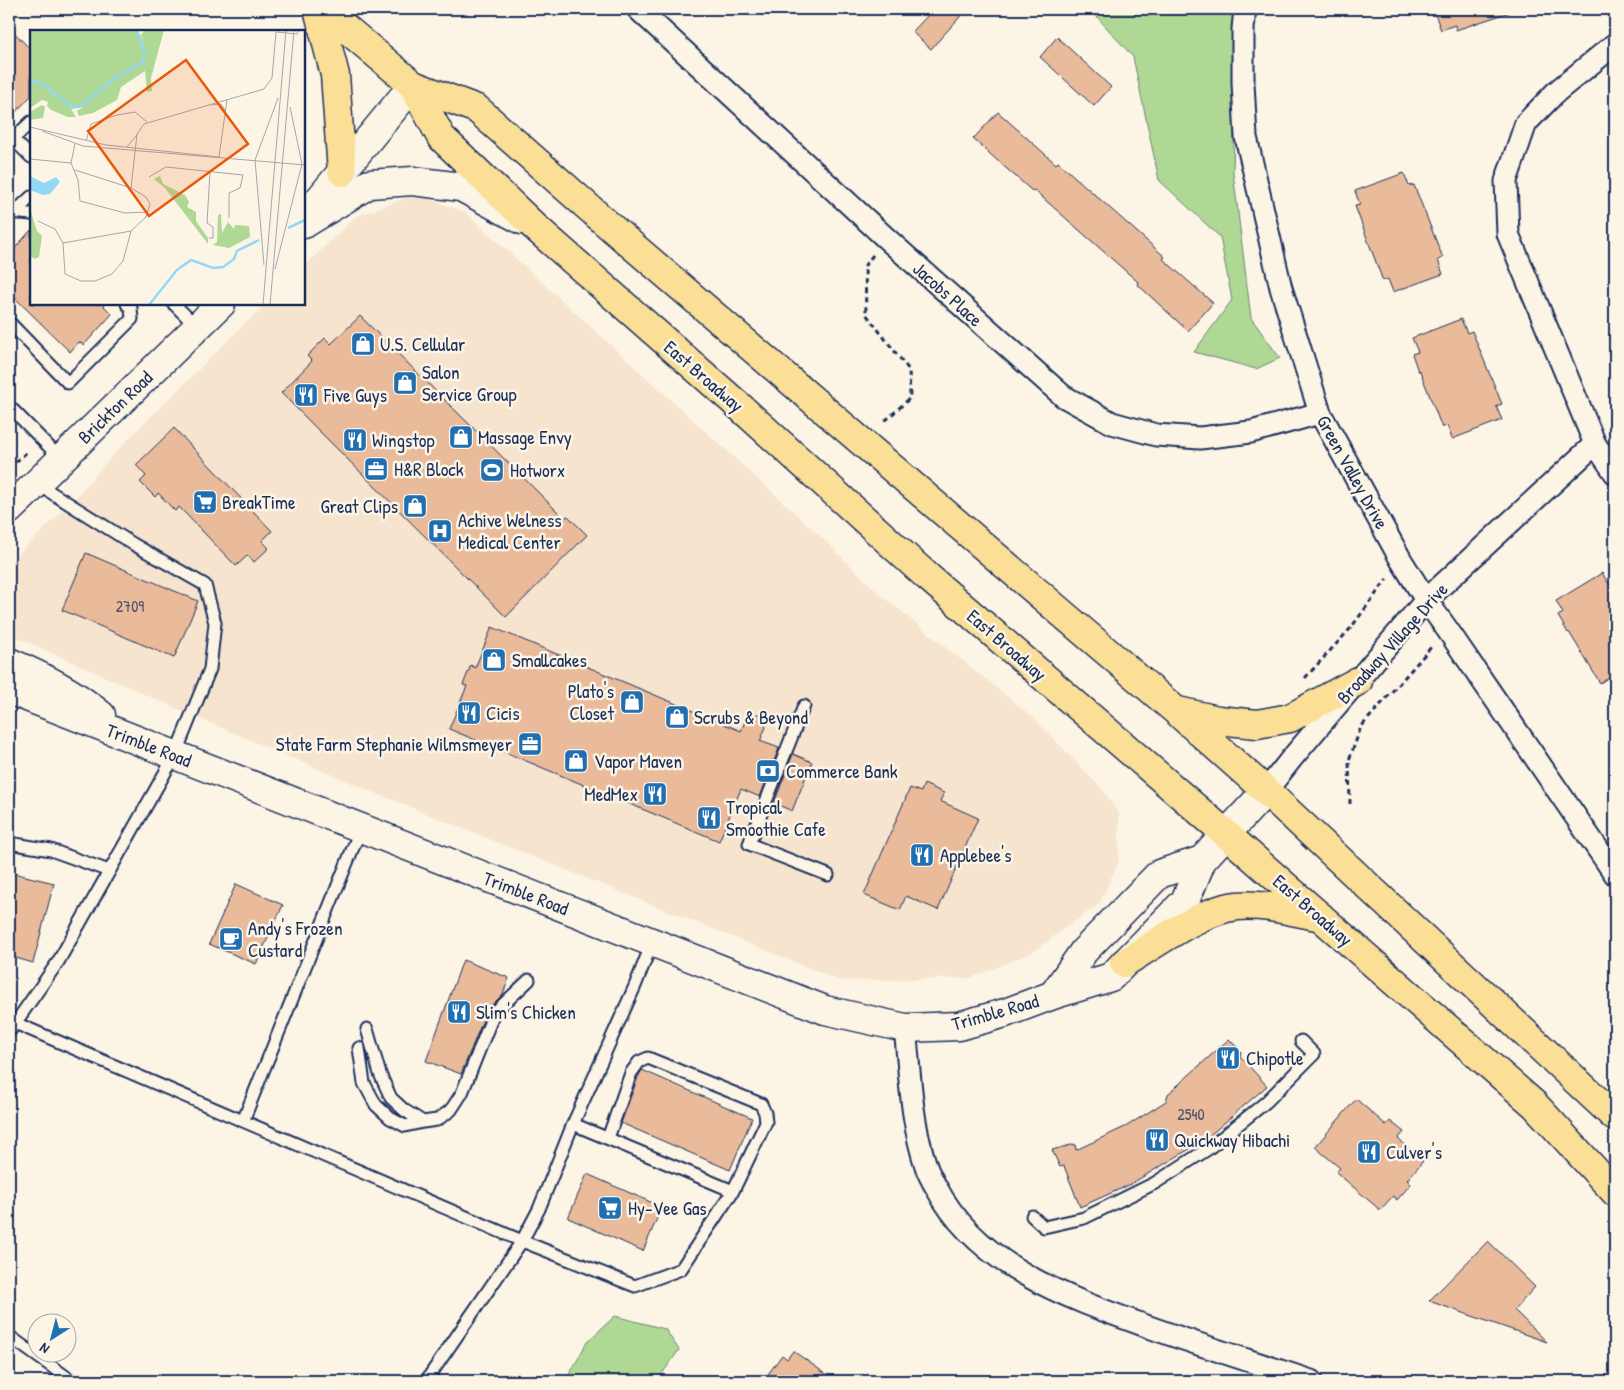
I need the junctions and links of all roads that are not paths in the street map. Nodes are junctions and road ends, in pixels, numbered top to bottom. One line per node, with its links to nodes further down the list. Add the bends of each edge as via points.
1 (318, 9): 10 (main road, via 335,75)
2 (323, 9): 6 (main road, East Broadway)
3 (638, 9): 23 (street, Jacobs Place, via 1063,396 1112,424 1156,435 1200,438 1252,432)
4 (1245, 9): 23 (street, Green Valley Drive, via 1243,83 1246,137 1281,288)
5 (1612, 50): 24 (street, via 1556,92 1526,123 1506,181 1508,234)
6 (414, 85): 10 (street); 16 (main road, East Broadway, via 440,137); 34 (main road, East Broadway, via 477,109)
7 (30, 123): 8 (lane)
8 (11, 141): 9 (lane)
9 (30, 156)
10 (342, 172): 14 (street)
11 (30, 198): 12 (lane)
12 (12, 212): 13 (lane)
13 (30, 214)
14 (305, 217)
15 (305, 223): 16 (street, via 369,184 413,181 461,187)
16 (535, 227): 39 (main road, East Broadway, via 928,577)
17 (128, 305): 20 (lane, via 132,319 68,383)
18 (175, 305): 21 (lane)
19 (220, 305): 21 (street, Brickton Road)
20 (9, 322)
21 (197, 328): 25 (street, Brickton Road)
22 (9, 406): 25 (lane)
23 (1320, 413): 29 (street, Green Valley Drive)
24 (1595, 444): 26 (street); 29 (street, Broadway Village Drive)
25 (61, 459): 27 (street, Brickton Road)
26 (1615, 473)
27 (24, 491): 28 (street, Brickton Road); 36 (lane, via 133,544 205,584 215,623 210,669)
28 (9, 510)
29 (1426, 600): 31 (street, Broadway Village Drive); 43 (street, Green Valley Drive)
30 (9, 662): 35 (street, via 49,679 89,705)
31 (1358, 681): 34 (main road, via 1290,718 1257,724 1218,720); 37 (street, Broadway Village Drive)
32 (9, 690): 35 (street, Trimble Road)
33 (804, 706): 44 (lane, via 749,844)
34 (1174, 710): 37 (main road, East Broadway)
35 (127, 736): 36 (street, Trimble Road)
36 (175, 755): 38 (street, Trimble Road); 42 (lane)
37 (1266, 791): 39 (street, Trimble Road); 55 (main road, East Broadway)
38 (362, 828): 46 (street, Trimble Road); 56 (lane)
39 (1226, 834): 41 (street, Trimble Road); 45 (main road, East Broadway)
40 (9, 843): 42 (lane, via 51,850)
41 (1202, 860): 47 (street, Trimble Road, via 1185,901); 49 (street, Trimble Road, via 1160,874 1084,951)
42 (109, 871): 50 (lane, via 58,962)
43 (1615, 874)
44 (828, 875)
45 (1321, 917): 47 (main road, via 1267,907 1237,906 1206,914); 61 (main road, East Broadway, via 1535,1105)
46 (652, 942): 51 (street, Trimble Road, via 825,1010); 58 (lane)
47 (1124, 963): 49 (street, Trimble Road, via 1111,978)
48 (529, 980): 57 (lane, via 494,1013 462,1093 451,1110 437,1120)
49 (1053, 995): 51 (street, Trimble Road, via 960,1026)
50 (12, 1028): 56 (lane)
51 (905, 1028): 67 (street, via 915,1123 926,1168 942,1200 963,1227 991,1253 1040,1284 1081,1302)
52 (367, 1029): 57 (lane, via 380,1074 391,1098)
53 (1301, 1041): 62 (lane, via 1314,1054 1266,1102 1200,1154 1155,1183 1084,1218 1044,1227)
54 (359, 1048): 57 (lane, via 364,1083 376,1105 405,1126)
55 (1615, 1117)
56 (243, 1121): 63 (lane)
57 (423, 1122)
58 (573, 1124): 59 (lane); 63 (lane, via 539,1209)
59 (608, 1138): 60 (lane); 60 (lane, via 630,1073 639,1062 648,1058 761,1104 766,1122)
60 (733, 1191): 63 (lane, via 681,1269 635,1286)
61 (1615, 1192)
62 (1032, 1216)
63 (522, 1241): 66 (lane)
64 (9, 1336): 65 (lane)
65 (72, 1381)
66 (426, 1381)
67 (1311, 1381)

